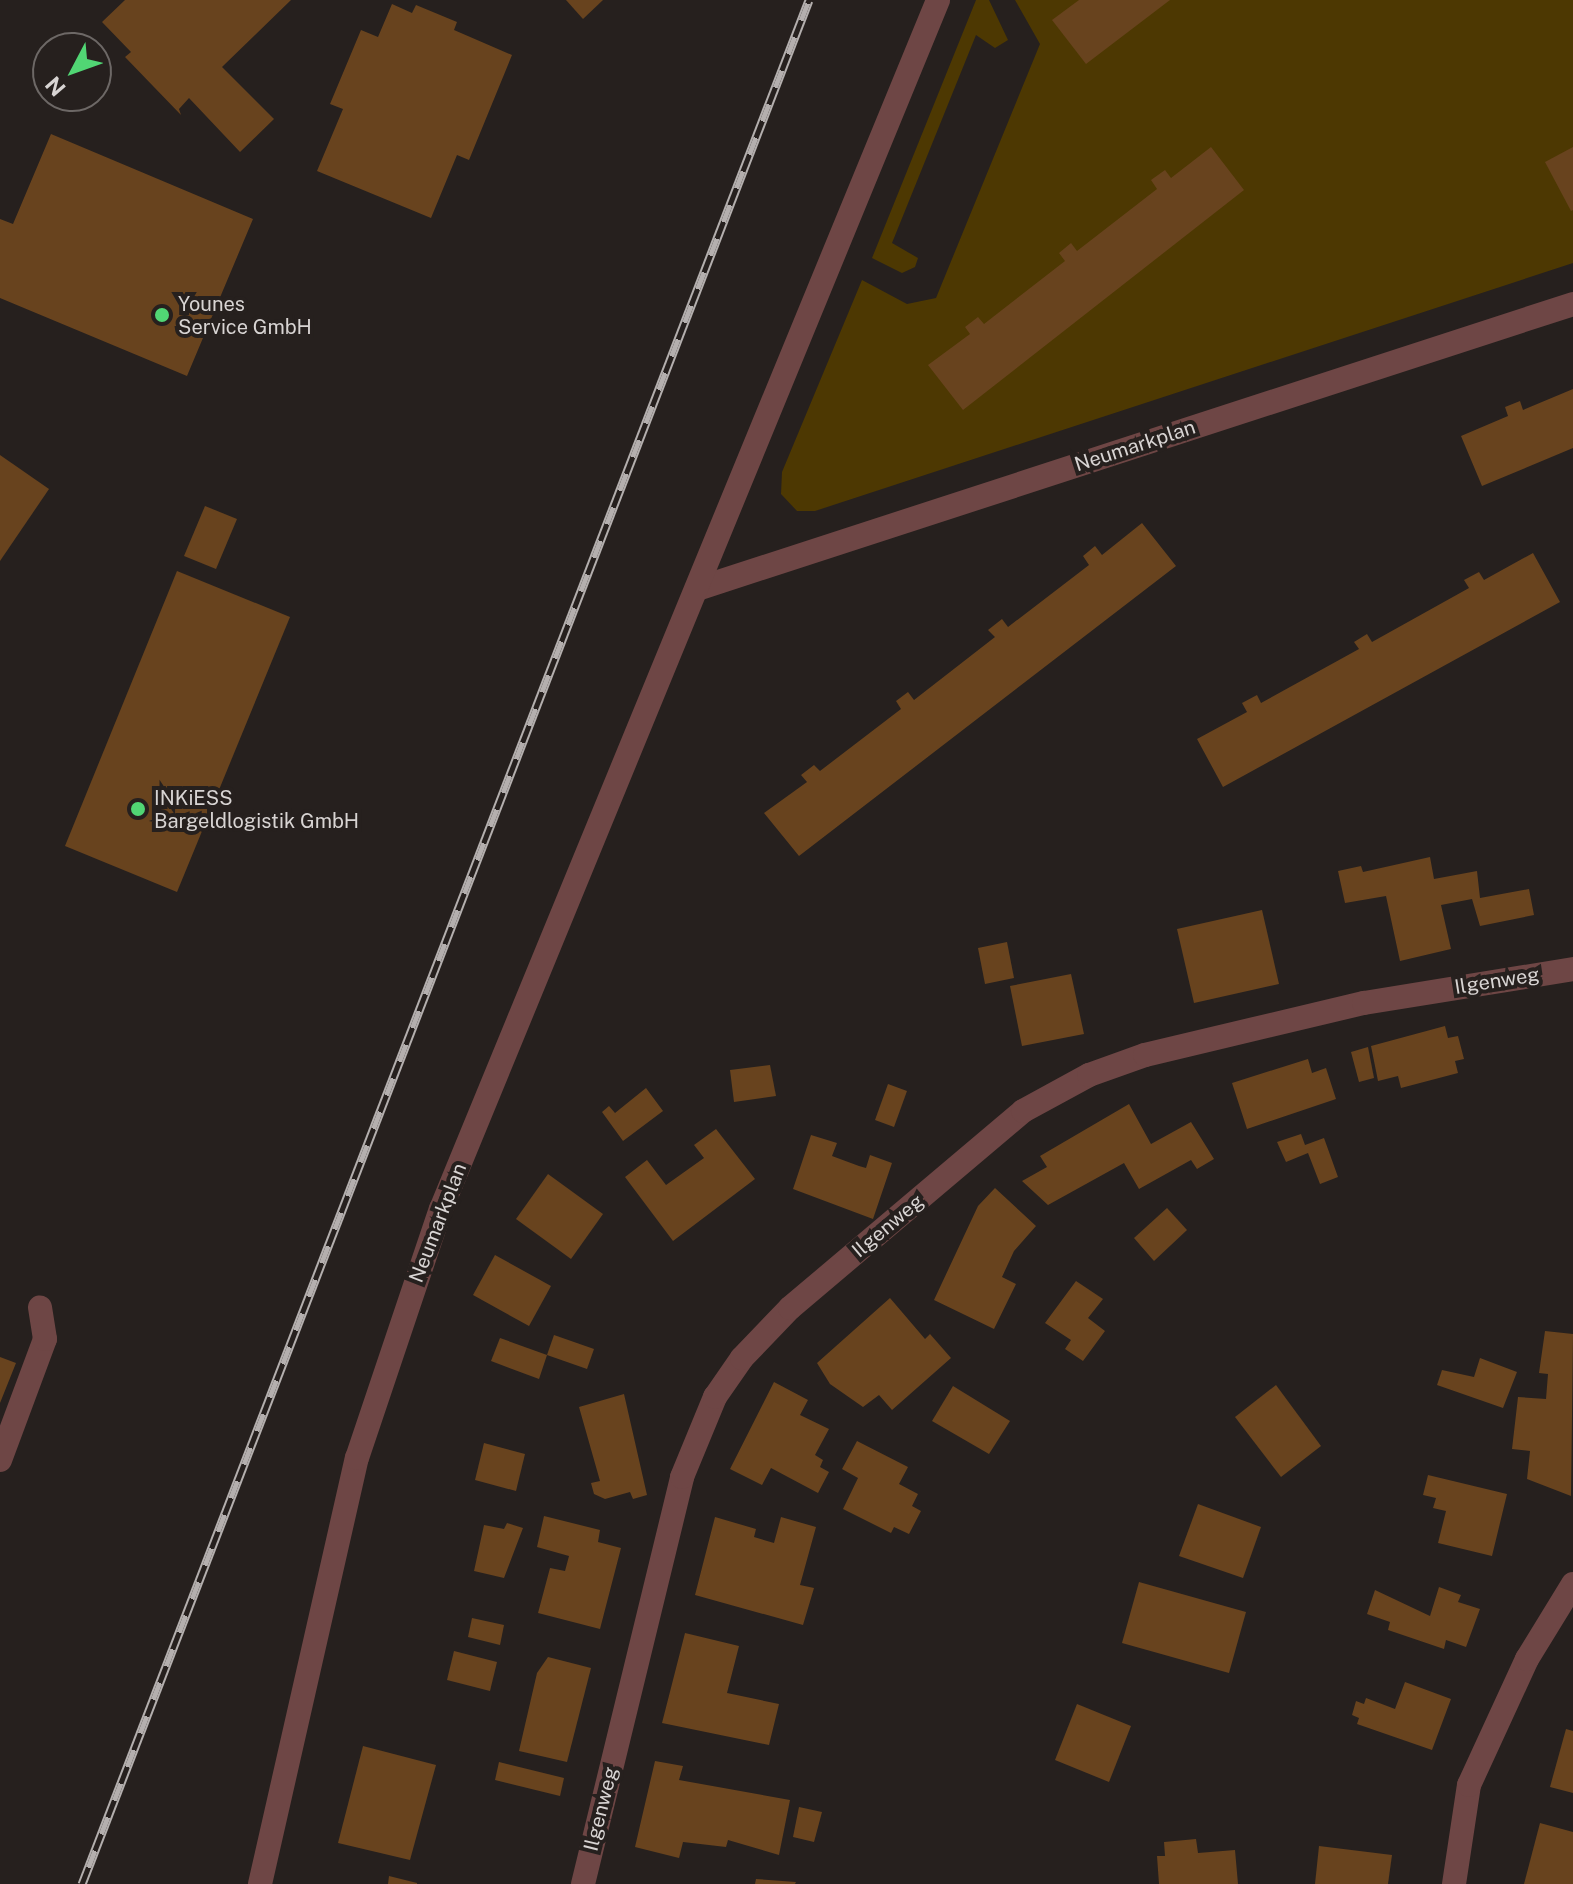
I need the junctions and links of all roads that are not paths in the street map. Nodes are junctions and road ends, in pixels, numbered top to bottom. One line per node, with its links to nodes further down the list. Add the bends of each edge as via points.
1 (938, 0): 3 (street, Neumarkplan)
2 (1573, 304): 3 (street, Neumarkplan)
3 (697, 589): 8 (street, Neumarkplan, via 441,1209 396,1338 357,1458)
4 (1573, 969): 9 (street, Ilgenweg, via 1364,1003 1145,1055 1089,1075 1023,1111 790,1308 742,1358 715,1397 682,1477)
5 (40, 1307): 6 (street, via 45,1339)
6 (0, 1460)
7 (1573, 1584): 10 (street, via 1527,1659 1469,1785)
8 (260, 1884)
9 (583, 1884)
10 (1454, 1884)

